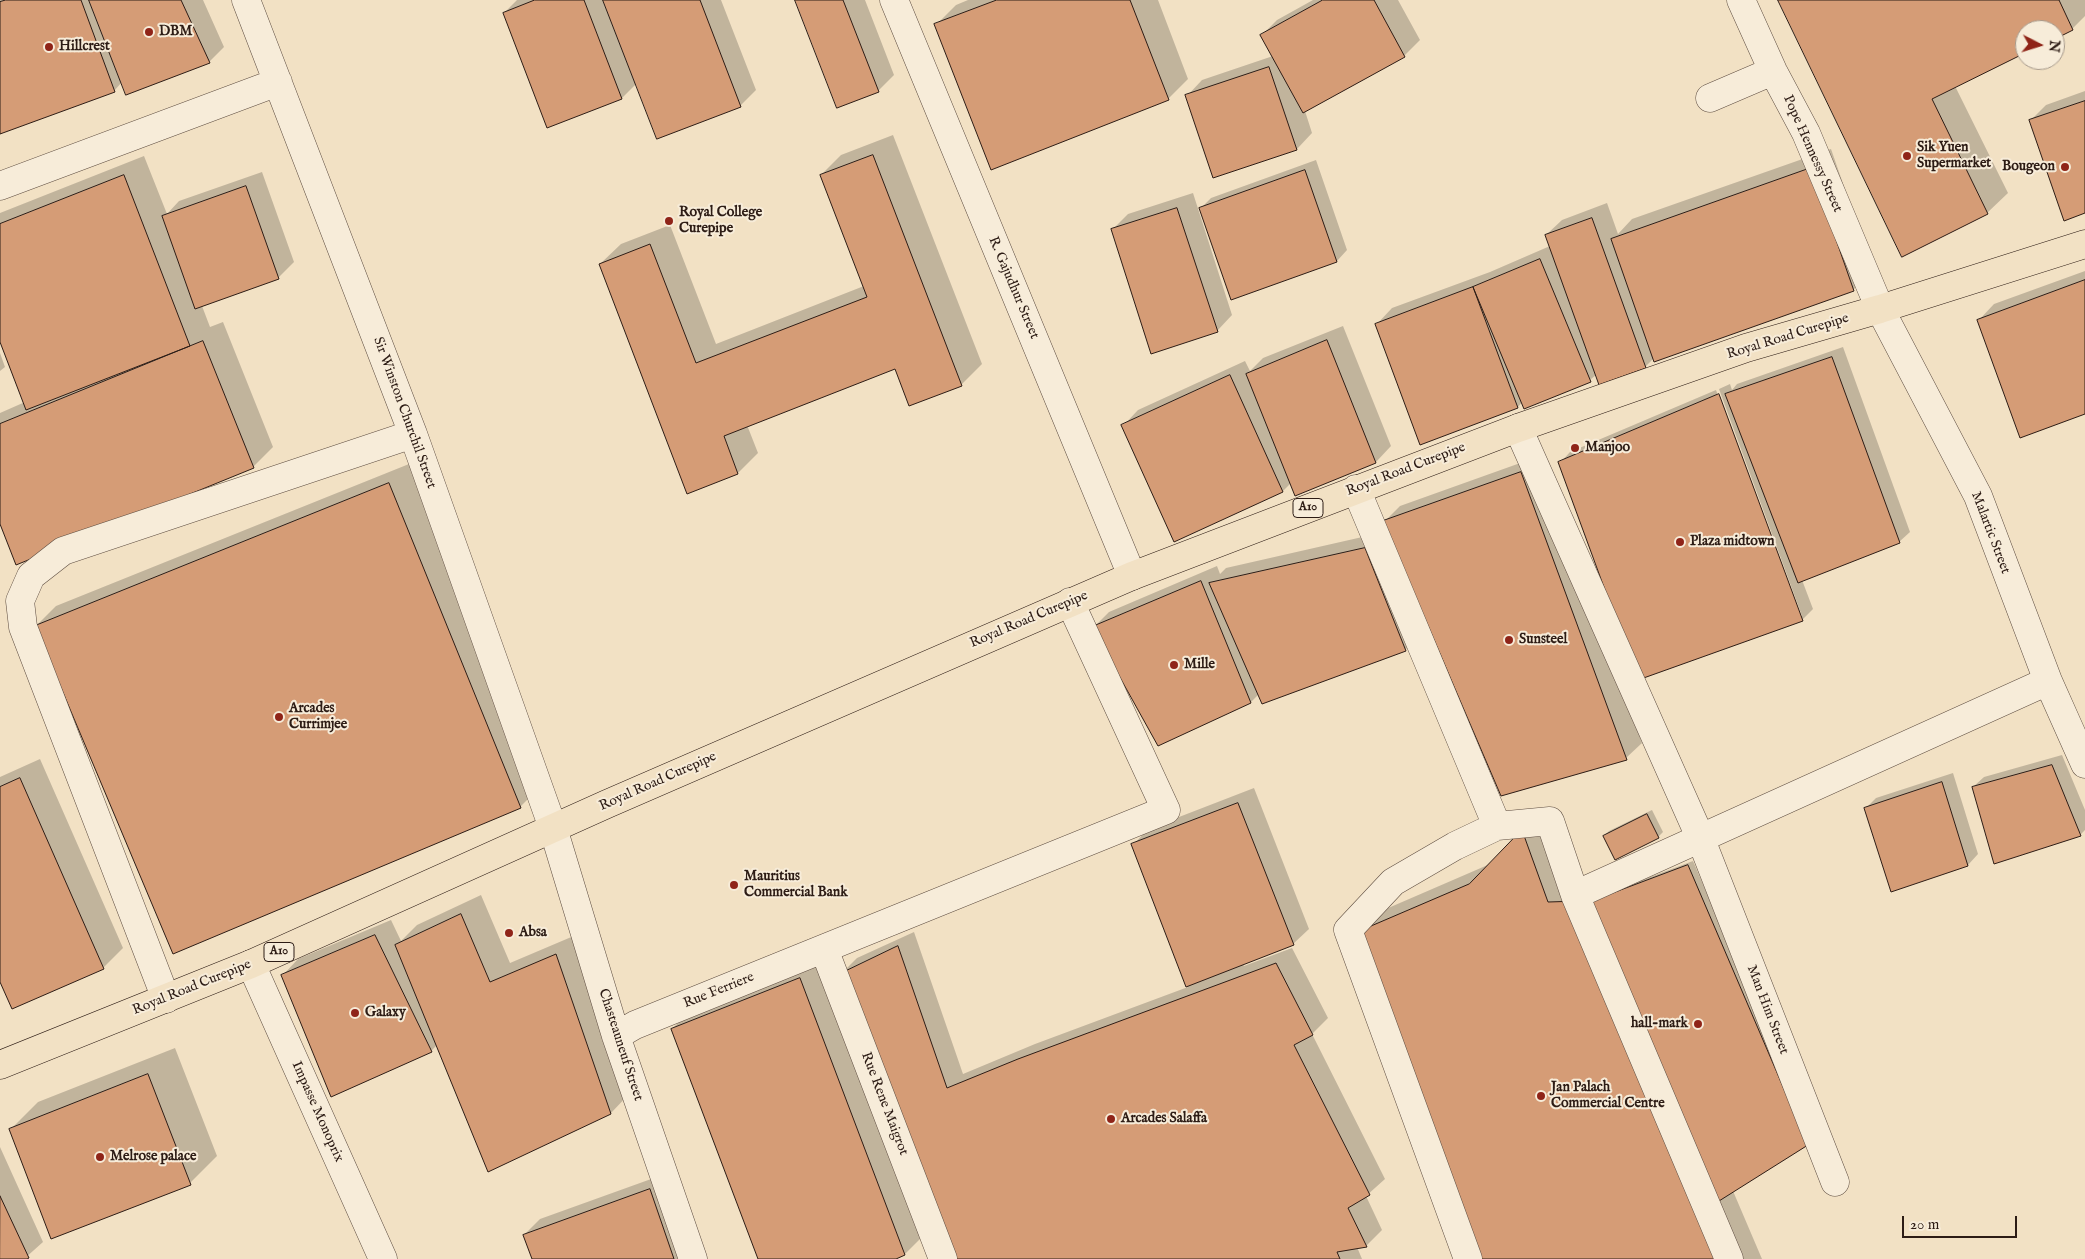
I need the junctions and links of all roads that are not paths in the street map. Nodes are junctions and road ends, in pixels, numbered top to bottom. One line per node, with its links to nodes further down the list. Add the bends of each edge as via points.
1 (246, 0): 5 (street, Sir Winston Churchil Street)
2 (894, 0): 13 (street, R. Gajudhur Street)
3 (1741, 0): 4 (street, Pope Hennessy Street)
4 (1773, 71): 6 (street); 9 (street, Pope Hennessy Street, via 1806,133)
5 (278, 82): 7 (street); 11 (street, Sir Winston Churchil Street)
6 (1710, 98)
7 (0, 186)
8 (2085, 244): 9 (main road, Royal Road Curepipe / A10)
9 (1880, 309): 10 (main road, Royal Road Curepipe / A10, via 1746,348); 15 (street, Malartic Street, via 1978,496)
10 (1518, 428): 12 (main road, Royal Road Curepipe / A10); 19 (street, Man Him Street)
11 (413, 434): 18 (street, Sir Winston Churchil Street); 23 (street, via 63,551 32,576 20,601 23,627)
12 (1356, 489): 13 (main road, Royal Road Curepipe / A10); 17 (street)
13 (1132, 576): 14 (main road, Royal Road Curepipe / A10)
14 (1070, 602): 18 (main road, Royal Road Curepipe / A10); 21 (street, Rue Ferriere, via 1166,810)
15 (2048, 681): 16 (street, Malartic Street); 19 (street)
16 (2085, 764)
17 (1497, 826): 20 (street, via 1550,821); 30 (street, via 1454,846 1393,882 1348,930)
18 (553, 828): 22 (main road, Royal Road Curepipe / A10); 24 (street, Chasteauneuf Street)
19 (1700, 837): 20 (street); 26 (street, Man Him Street)
20 (1575, 895): 31 (street)
21 (824, 949): 24 (street, Rue Ferriere, via 634,1025); 29 (street, Rue Rene Maigrot)
22 (251, 964): 23 (main road, Royal Road Curepipe / A10); 27 (street, Impasse Monoprix)
23 (166, 999): 25 (main road, Royal Road Curepipe / A10)
24 (616, 1036): 28 (street, Chasteauneuf Street)
25 (0, 1065)
26 (1835, 1182)
27 (383, 1259)
28 (693, 1259)
29 (944, 1259)
30 (1468, 1259)
31 (1729, 1259)

